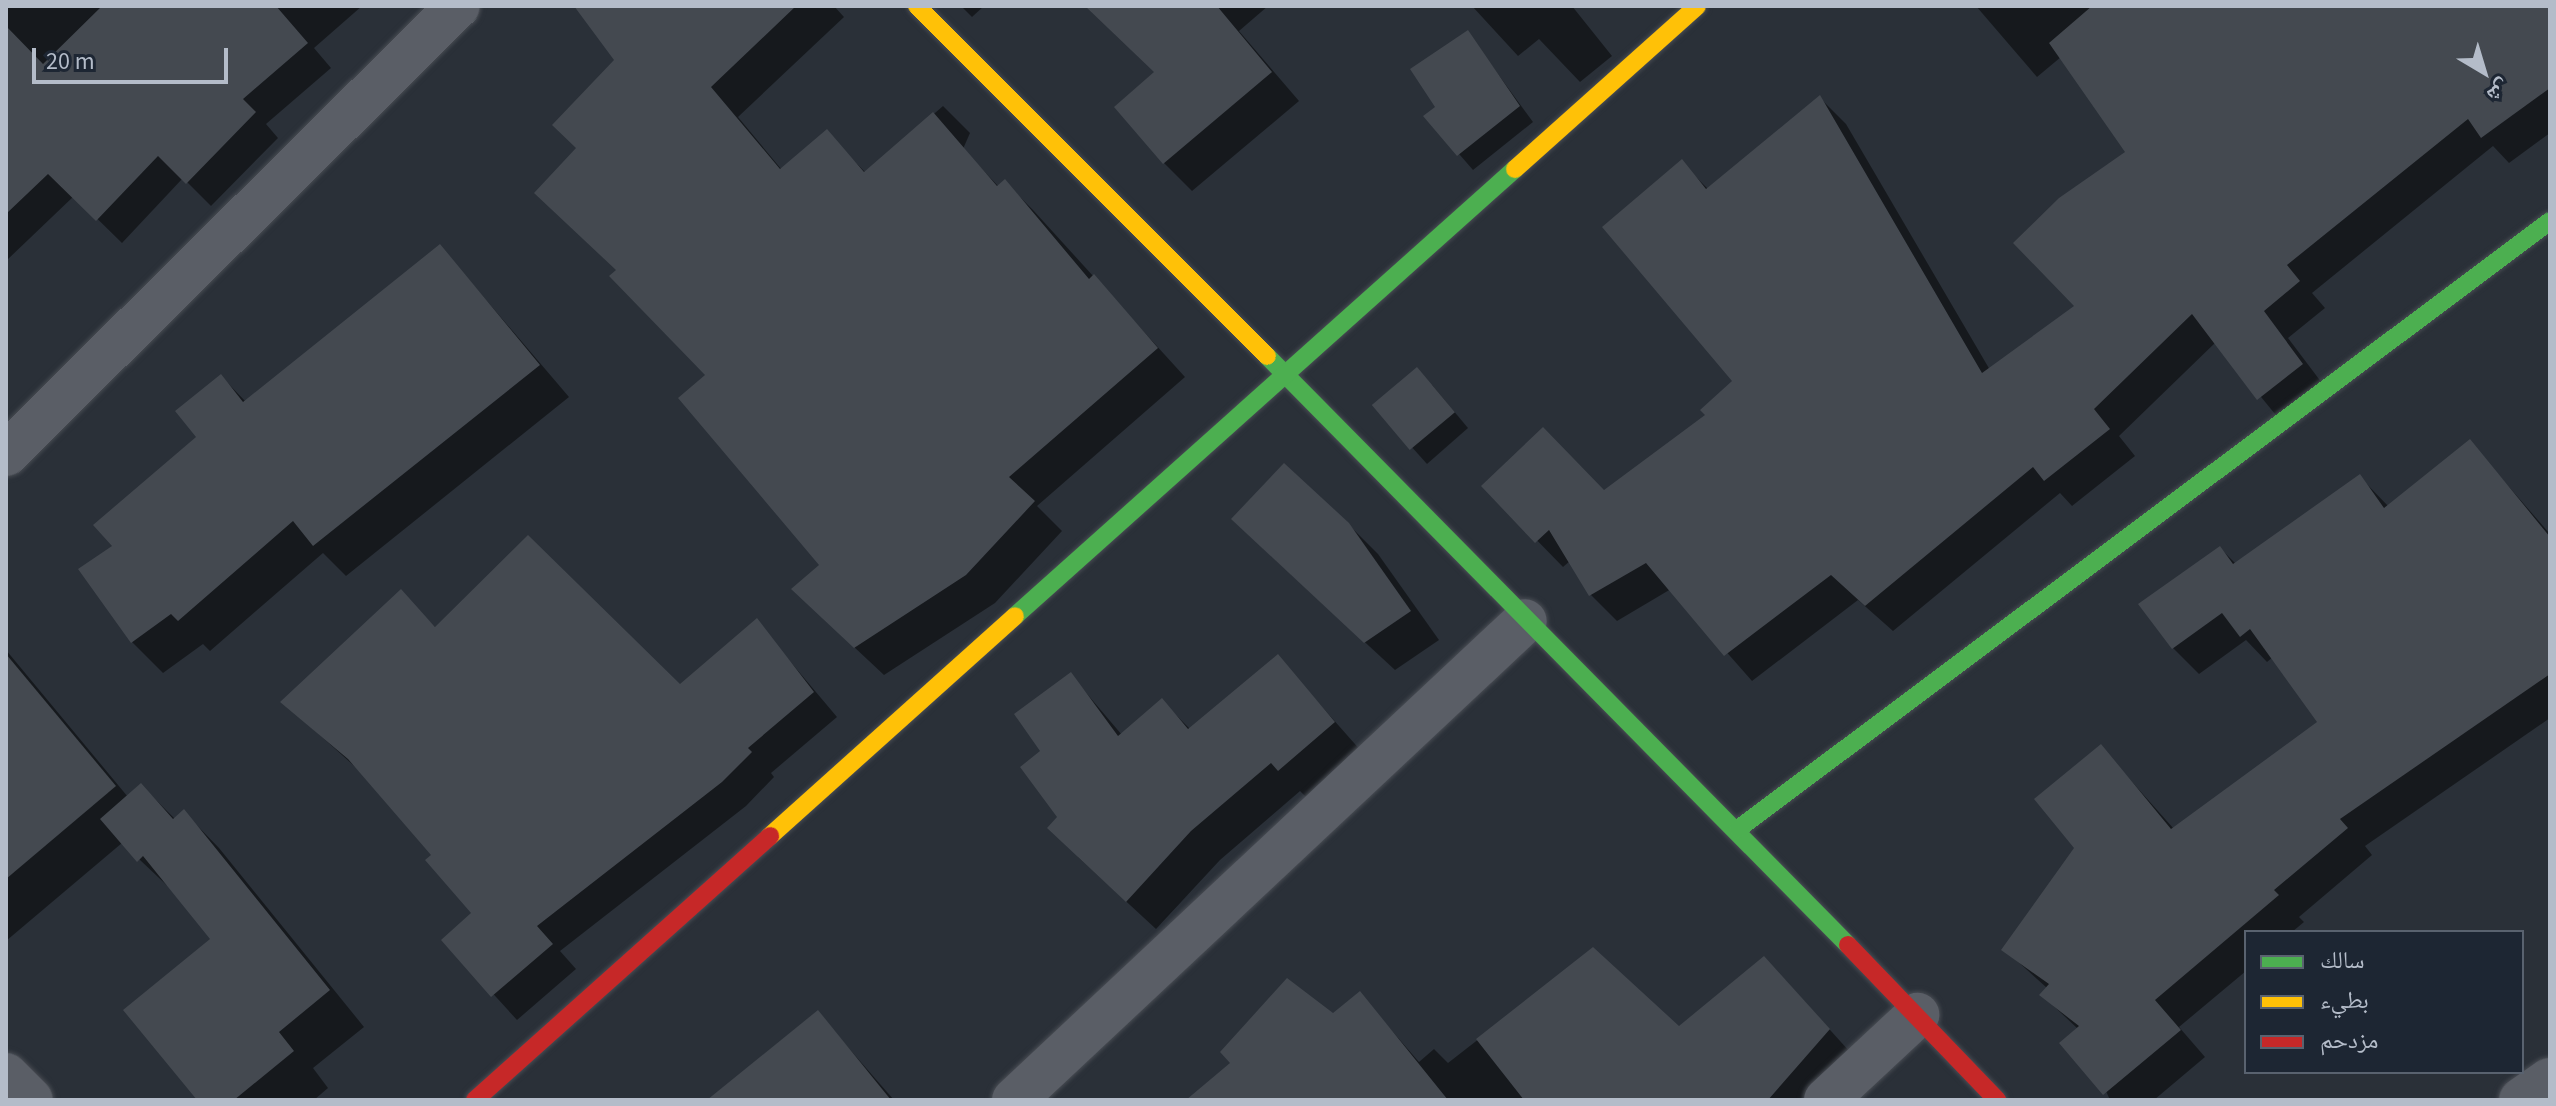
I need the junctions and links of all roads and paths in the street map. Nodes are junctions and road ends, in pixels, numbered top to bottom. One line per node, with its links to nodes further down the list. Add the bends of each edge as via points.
1 (458, 6): 6 (street)
2 (917, 6): 5 (street)
3 (1697, 6): 5 (street)
4 (2550, 221): 8 (street)
5 (1285, 379): 7 (street); 13 (street)
6 (6, 454)
7 (1525, 621): 8 (street); 14 (street)
8 (1738, 829): 9 (street)
9 (1917, 1015): 15 (street); 16 (street)
10 (6, 1075): 12 (street)
11 (2550, 1080): 17 (street)
12 (31, 1100)
13 (475, 1100)
14 (1014, 1100)
15 (1826, 1100)
16 (1997, 1100)
17 (2521, 1100)

